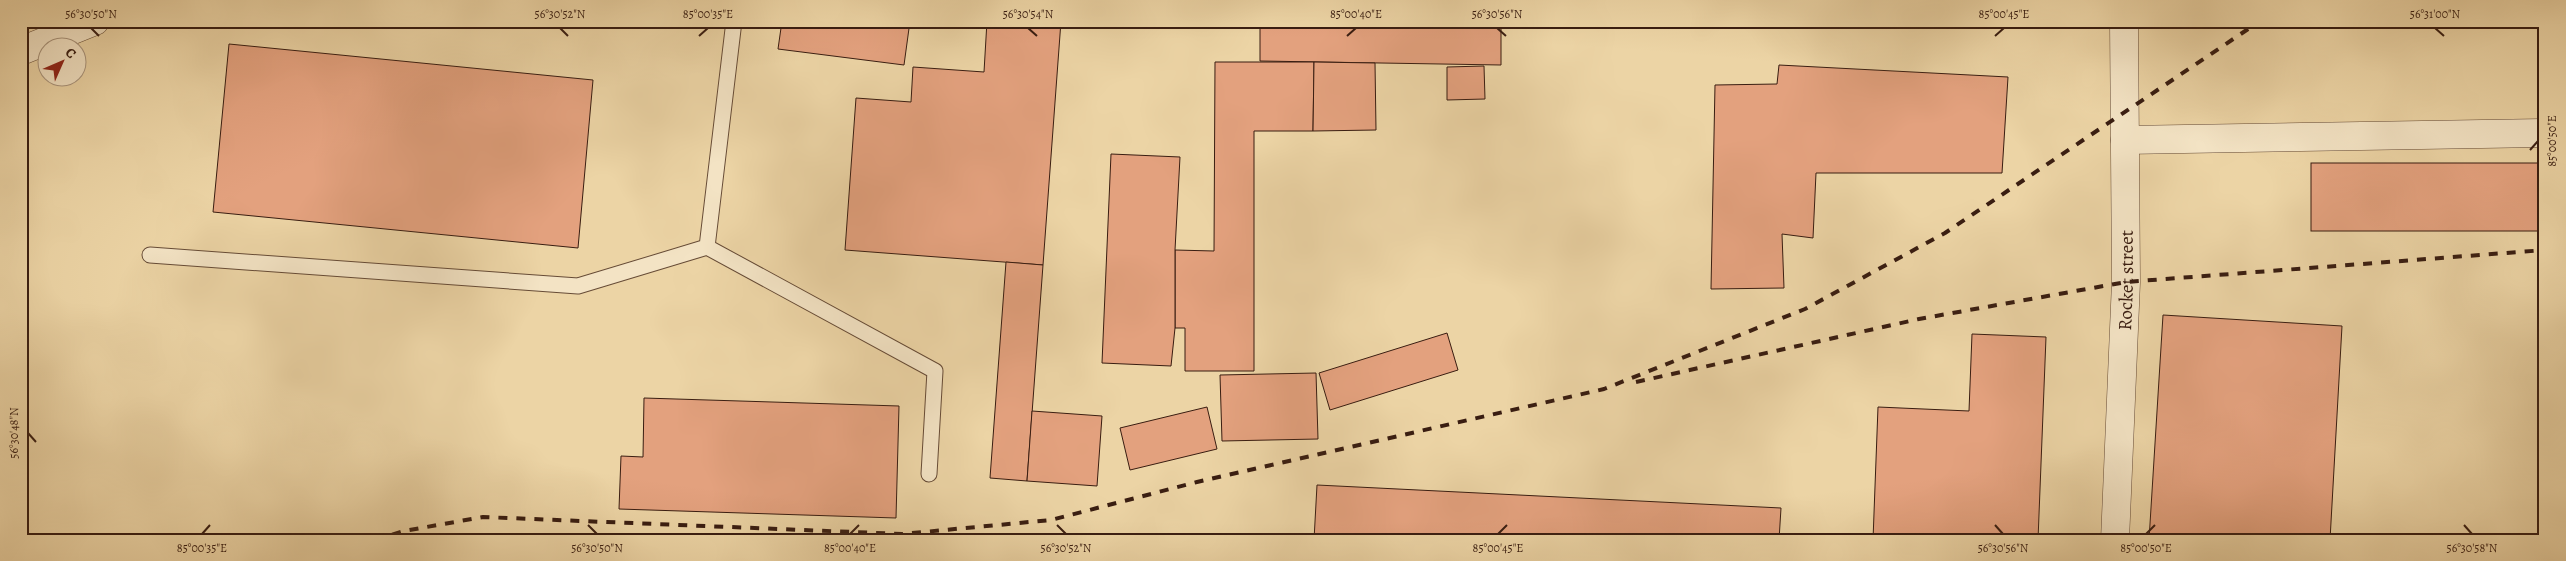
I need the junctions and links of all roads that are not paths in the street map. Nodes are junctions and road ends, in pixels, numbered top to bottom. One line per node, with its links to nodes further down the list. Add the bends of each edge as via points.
1 (95, 21): 4 (street)
2 (734, 21): 7 (lane)
3 (2124, 21): 6 (street, Rocket street)
4 (21, 51)
5 (2545, 132): 6 (street)
6 (2126, 140): 10 (street, Rocket street, via 2126,282)
7 (707, 247): 8 (lane, via 578,286); 9 (lane, via 934,371)
8 (150, 255)
9 (929, 474)
10 (2115, 540)

